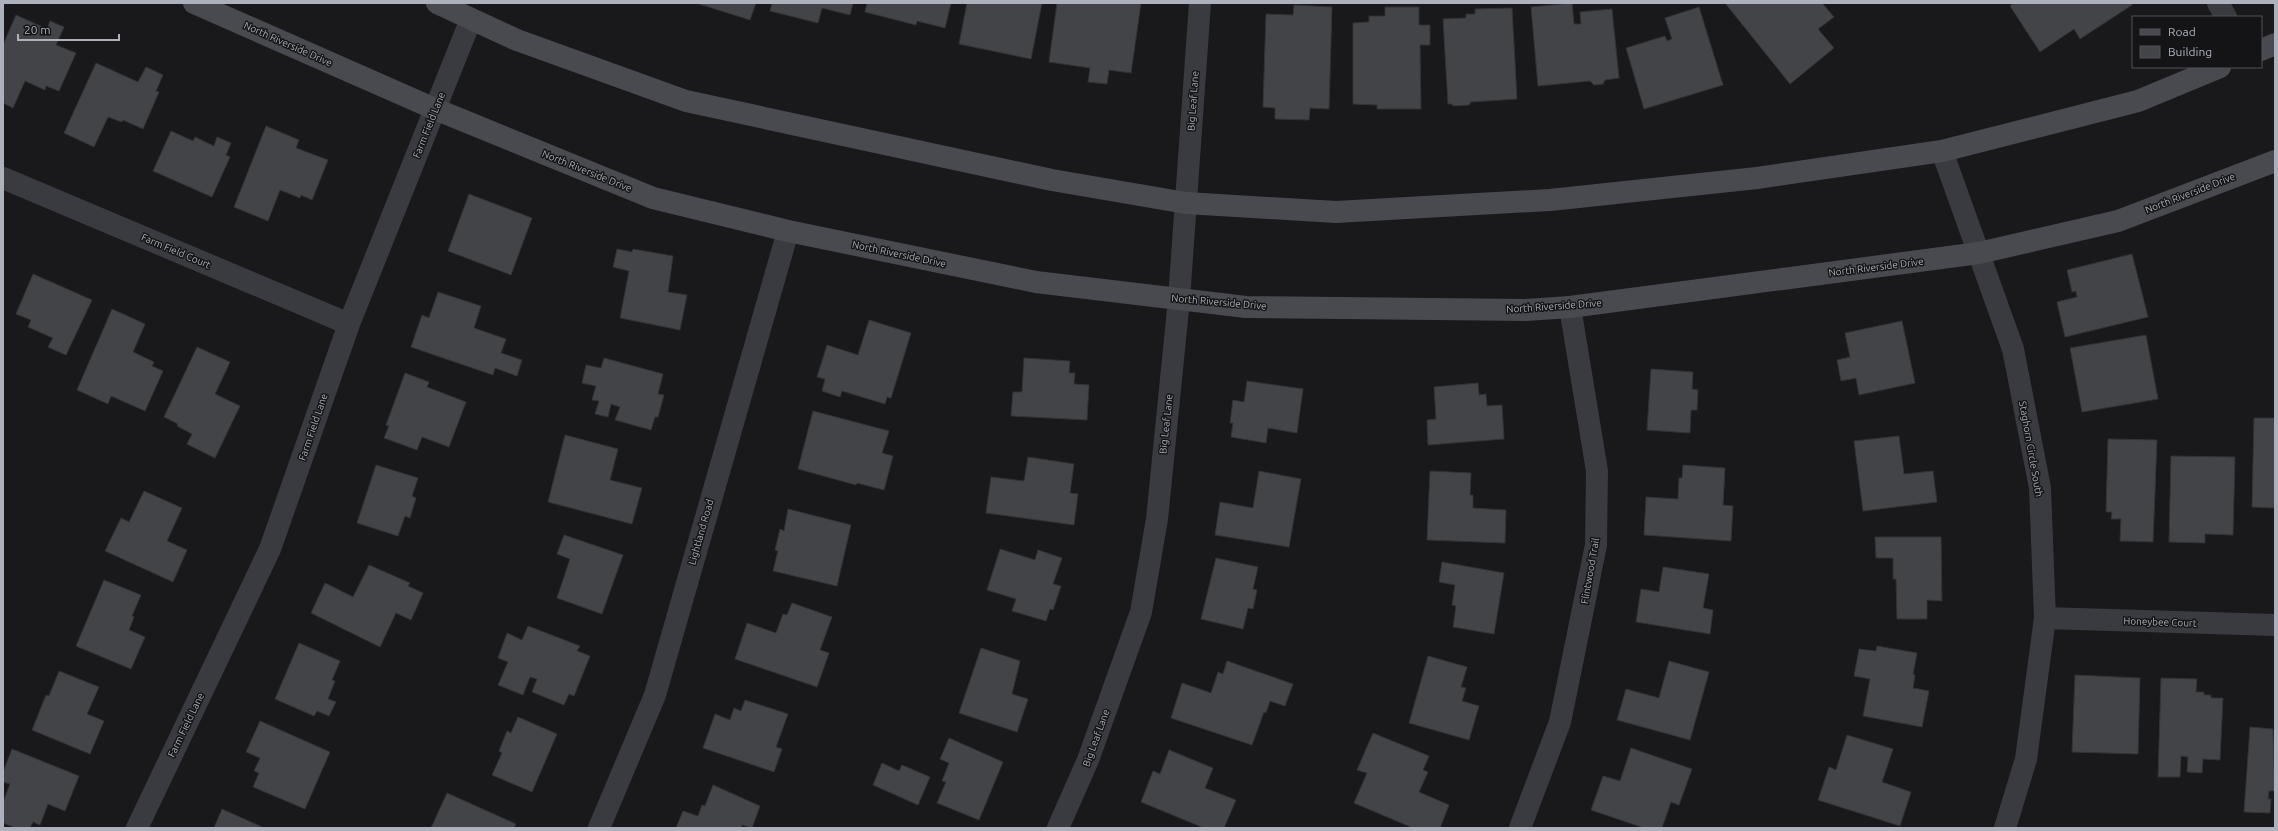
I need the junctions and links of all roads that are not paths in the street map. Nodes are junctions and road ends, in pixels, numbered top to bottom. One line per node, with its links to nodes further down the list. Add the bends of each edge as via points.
1 (194, 3): 10 (main road, North Riverside Drive)
2 (437, 3): 6 (main road)
3 (1200, 3): 14 (street, Big Leaf Lane)
4 (2218, 3): 5 (street)
5 (2225, 16)
6 (471, 19): 10 (street, Farm Field Lane); 14 (main road, via 517,40 686,101 1052,180)
7 (2275, 44): 8 (main road)
8 (2262, 50)
9 (2218, 68): 11 (main road, via 2138,101)
10 (435, 109): 15 (main road, North Riverside Drive, via 653,198); 19 (street, Farm Field Lane)
11 (1942, 151): 14 (main road, via 1757,178 1550,200 1336,212); 16 (street, Staghorn Circle South)
12 (2275, 161): 16 (main road, North Riverside Drive, via 2118,220)
13 (3, 178): 19 (street, Farm Field Court)
14 (1186, 203): 17 (street, Big Leaf Lane)
15 (788, 231): 17 (main road, North Riverside Drive, via 1036,282); 23 (street, Lightland Road, via 655,695)
16 (1979, 253): 18 (main road, North Riverside Drive); 20 (street, Staghorn Circle South, via 2013,349 2040,488)
17 (1179, 299): 18 (main road, North Riverside Drive, via 1246,307 1526,310); 24 (street, Big Leaf Lane, via 1157,519 1141,612 1088,760)
18 (1570, 307): 25 (street, Flintwood Trail, via 1597,471 1596,545 1560,722)
19 (349, 324): 22 (street, Farm Field Lane, via 270,549)
20 (2045, 618): 21 (street, Honeybee Court); 26 (street, Staghorn Circle South, via 2026,759)
21 (2275, 625)
22 (137, 828)
23 (599, 828)
24 (1058, 828)
25 (1520, 828)
26 (2005, 828)

